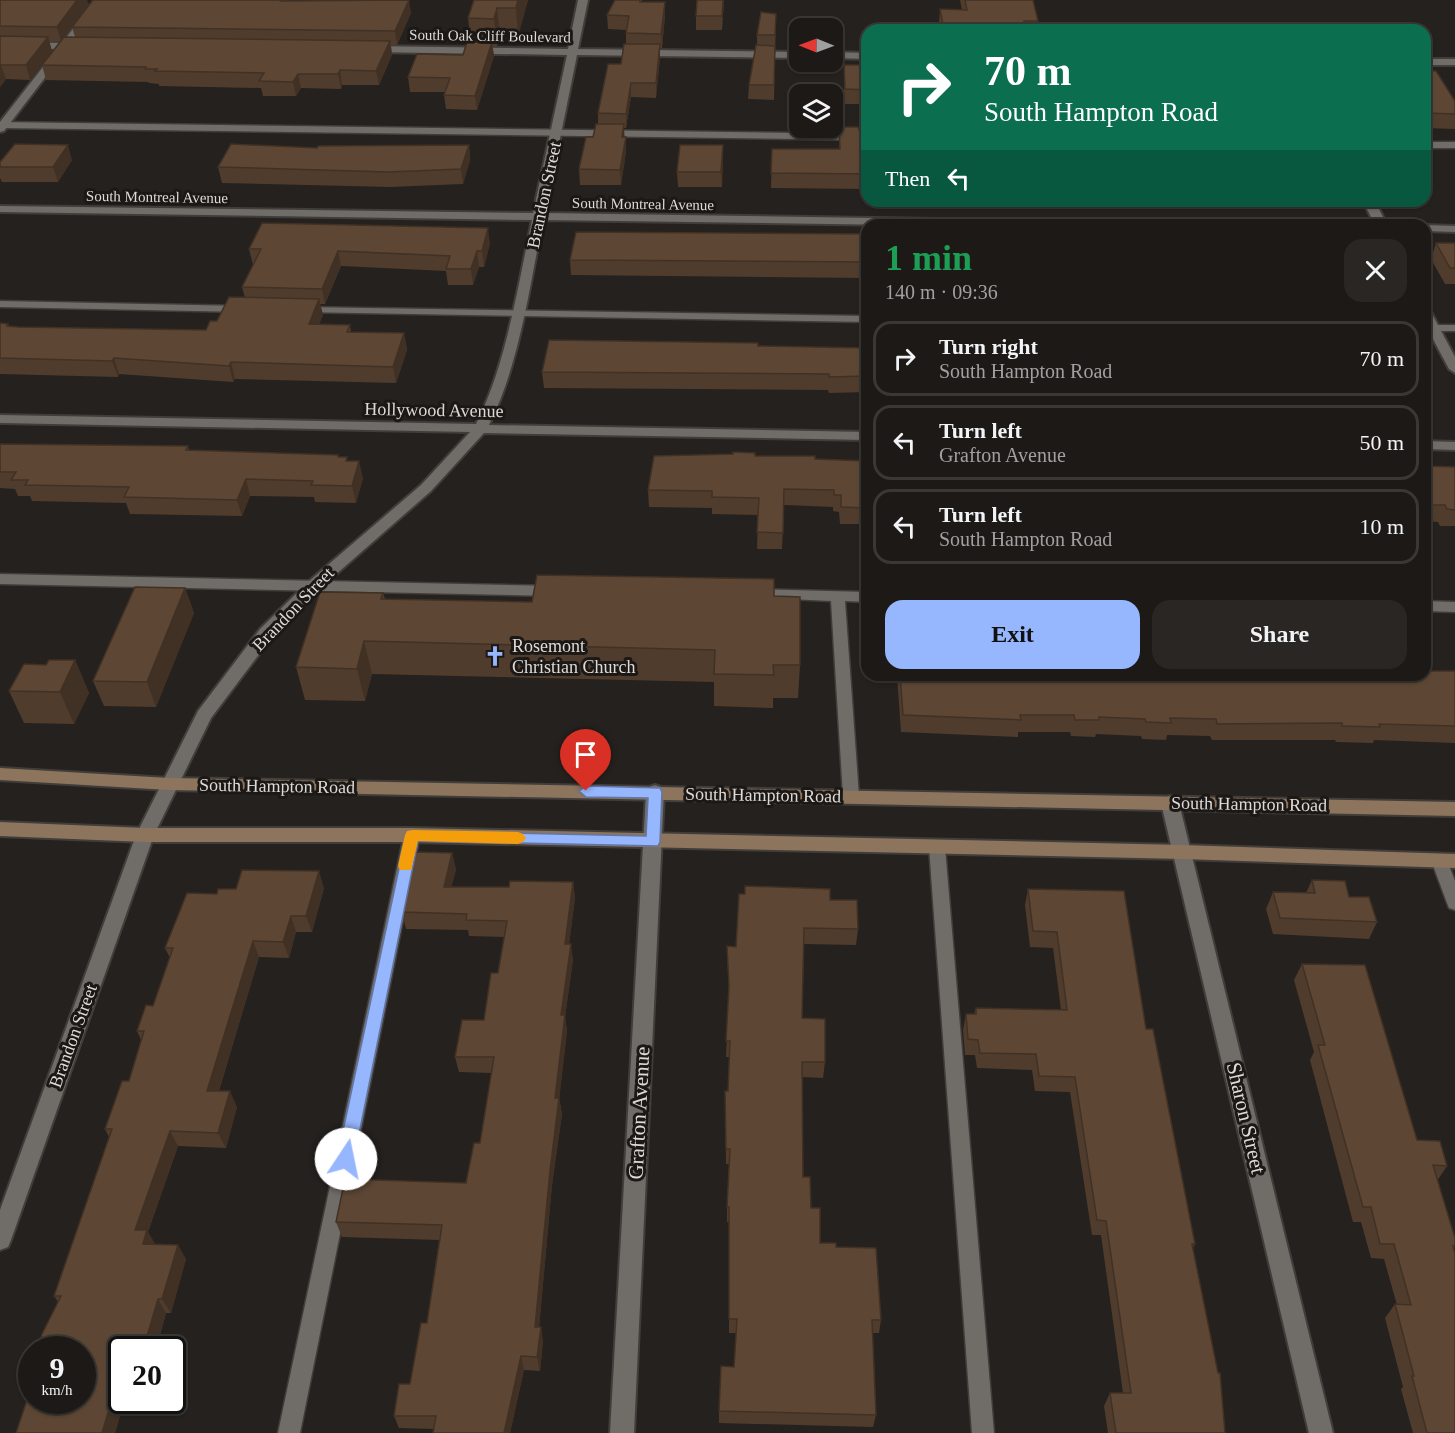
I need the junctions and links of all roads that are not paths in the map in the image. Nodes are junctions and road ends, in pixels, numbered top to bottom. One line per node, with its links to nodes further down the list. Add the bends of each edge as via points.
1 (100, 0): 4 (street)
2 (584, 0): 7 (street, Brandon Street)
3 (0, 45): 4 (street)
4 (63, 46): 5 (street); 13 (street)
5 (87, 46)
6 (360, 49): 7 (street, South Oak Cliff Boulevard)
7 (573, 52): 8 (street, South Oak Cliff Boulevard); 14 (street, Brandon Street)
8 (789, 55)
9 (843, 55): 10 (street)
10 (861, 56)
11 (1431, 62): 12 (street)
12 (1455, 62)
13 (1, 126): 14 (lane)
14 (557, 133): 15 (lane); 19 (street, Brandon Street)
15 (861, 137)
16 (1431, 145): 17 (lane)
17 (1455, 145)
18 (0, 209): 19 (street, South Montreal Avenue)
19 (539, 218): 20 (street, South Montreal Avenue); 26 (street, Brandon Street)
20 (861, 222)
21 (1431, 228): 22 (street)
22 (1455, 229)
23 (0, 304): 24 (lane)
24 (259, 309)
25 (294, 310): 26 (lane)
26 (518, 314): 27 (lane); 33 (street, Brandon Street, via 494,402)
27 (861, 319)
28 (1431, 328): 29 (lane)
29 (1455, 328)
30 (1431, 331): 31 (street)
31 (1455, 369)
32 (0, 419): 33 (street, Hollywood Avenue)
33 (480, 429): 34 (street, Hollywood Avenue); 38 (street, Brandon Street, via 426,488)
34 (861, 436)
35 (1431, 445): 36 (street)
36 (1455, 446)
37 (1, 581): 38 (lane)
38 (312, 586): 39 (lane); 46 (street, Brandon Street, via 266,633 204,715)
39 (573, 591)
40 (735, 594): 41 (lane)
41 (838, 596): 42 (lane); 48 (lane)
42 (861, 597)
43 (1431, 606): 44 (lane)
44 (1455, 607)
45 (0, 774): 46 (main road, South Hampton Road)
46 (169, 784): 47 (main road, South Hampton Road); 52 (street, Brandon Street)
47 (655, 792): 48 (main road, South Hampton Road); 54 (street, Grafton Avenue)
48 (851, 796): 49 (main road, South Hampton Road)
49 (1170, 802): 50 (main road, South Hampton Road); 56 (street, Sharon Street)
50 (1455, 809)
51 (0, 829): 52 (main road)
52 (145, 835): 53 (main road); 59 (street, Brandon Street)
53 (412, 835): 54 (main road); 60 (lane)
54 (653, 842): 55 (main road); 61 (street, Grafton Avenue)
55 (937, 847): 56 (main road); 62 (lane)
56 (1183, 852): 57 (main road); 63 (street, Sharon Street)
57 (1447, 860): 58 (lane)
58 (1455, 903)
59 (0, 1240)
60 (289, 1433)
61 (622, 1433)
62 (983, 1433)
63 (1321, 1433)

